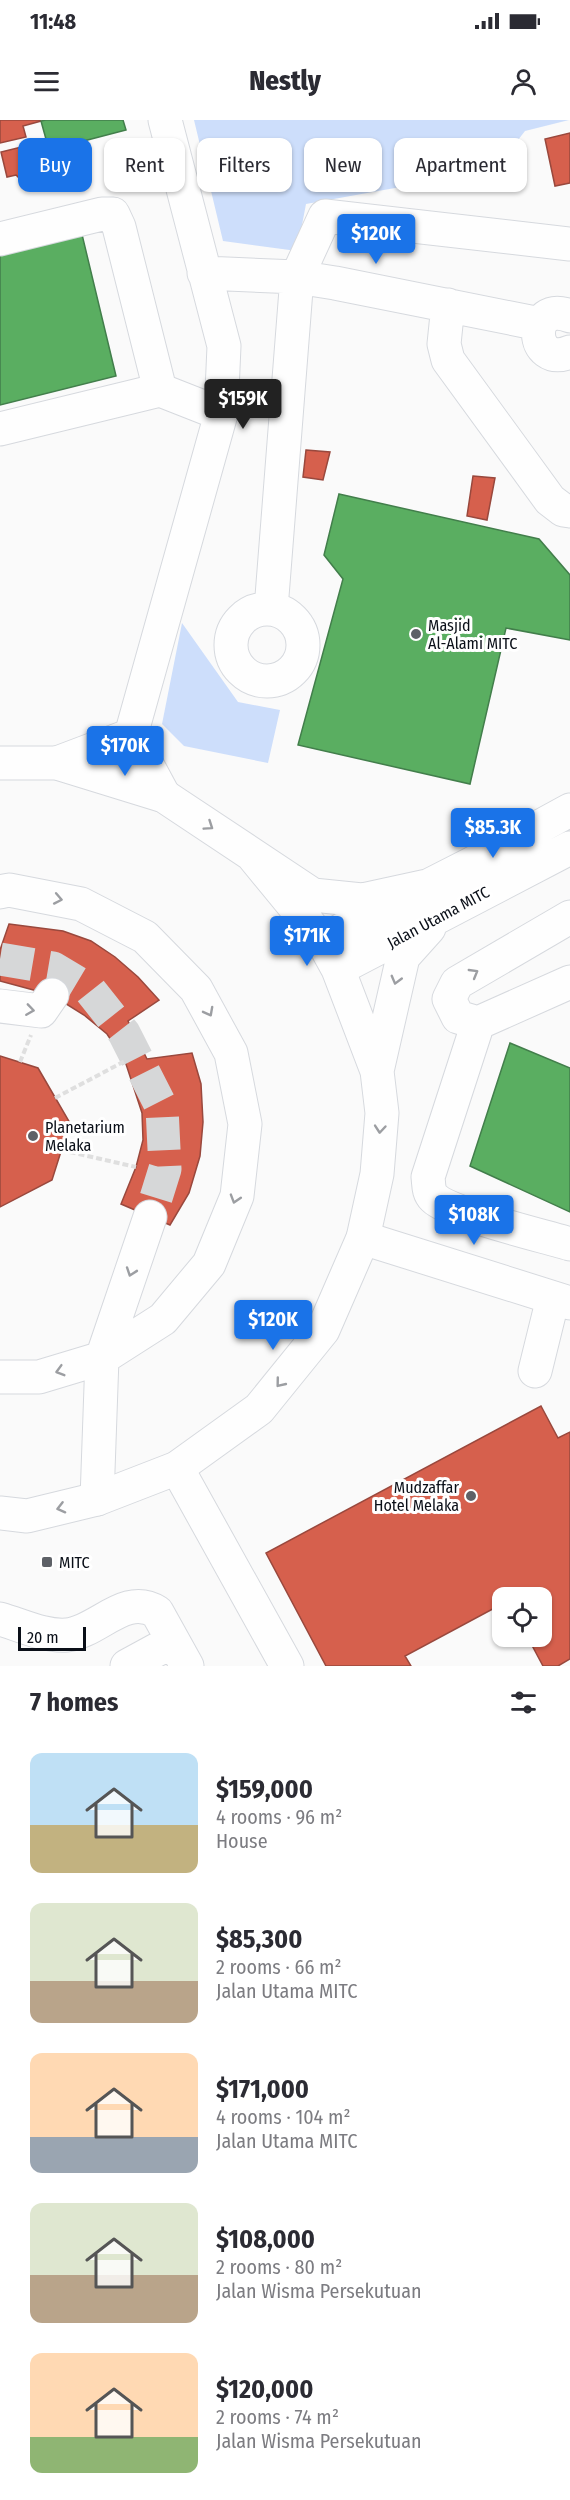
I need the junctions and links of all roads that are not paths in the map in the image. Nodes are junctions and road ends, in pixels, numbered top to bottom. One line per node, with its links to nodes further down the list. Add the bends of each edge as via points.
1 (165, 120): 4 (main road)
2 (0, 239): 9 (main road, via 113,214)
3 (570, 244): 5 (main road, via 325,216)
4 (204, 273): 5 (main road); 10 (main road, via 224,346)
5 (297, 277): 6 (main road); 13 (main road)
6 (448, 305): 7 (main road); 12 (main road, via 444,344 448,360 550,500)
7 (555, 320): 8 (main road, via 538,333 539,342 552,354)
8 (570, 353)
9 (160, 390): 10 (main road); 11 (main road)
10 (221, 414): 14 (main road)
11 (0, 429)
12 (570, 511)
13 (271, 609)
14 (131, 735): 16 (main road); 17 (main road)
15 (0, 763): 16 (main road)
16 (57, 763): 17 (main road)
17 (164, 796): 20 (main road, one-way to 20)
18 (570, 810): 21 (main road)
19 (570, 848): 23 (main road, Jalan Utama MITC)
20 (253, 856): 21 (main road, via 313,895 362,900); 25 (main road)
21 (430, 885): 25 (main road)
22 (0, 892): 36 (main road, one-way to 36, via 9,890 81,904 145,938 196,989 231,1053 245,1124 237,1196 209,1264 163,1319)
23 (441, 916): 26 (main road, Jalan Utama MITC); 31 (main road, one-way to 31, via 403,957)
24 (570, 917): 30 (main road, one-way to 24, via 458,1017 449,999 457,982)
25 (322, 940): 26 (main road)
26 (338, 969): 31 (main road)
27 (570, 982): 30 (main road)
28 (52, 995): 29 (main road, one-way to 28, via 41,1011)
29 (0, 1006)
30 (478, 1023): 34 (main road, via 428,1177 429,1191 436,1200 459,1211)
31 (376, 1071): 33 (main road, one-way to 33, via 382,1113 377,1174)
32 (150, 1217): 36 (main road, one-way to 36)
33 (363, 1238): 35 (main road); 39 (main road, one-way to 39, via 322,1330 273,1392 259,1409)
34 (570, 1244)
35 (561, 1301): 37 (main road)
36 (102, 1358): 38 (main road, one-way to 38, via 39,1377); 40 (main road)
37 (535, 1371)
38 (0, 1377)
39 (177, 1468): 40 (main road); 45 (main road)
40 (97, 1499): 41 (main road, one-way to 41, via 27,1516)
41 (0, 1513)
42 (0, 1619): 43 (main road, via 64,1635 75,1634 126,1608 149,1607 157,1612)
43 (180, 1654): 44 (main road)
44 (127, 1666)
45 (286, 1666)

